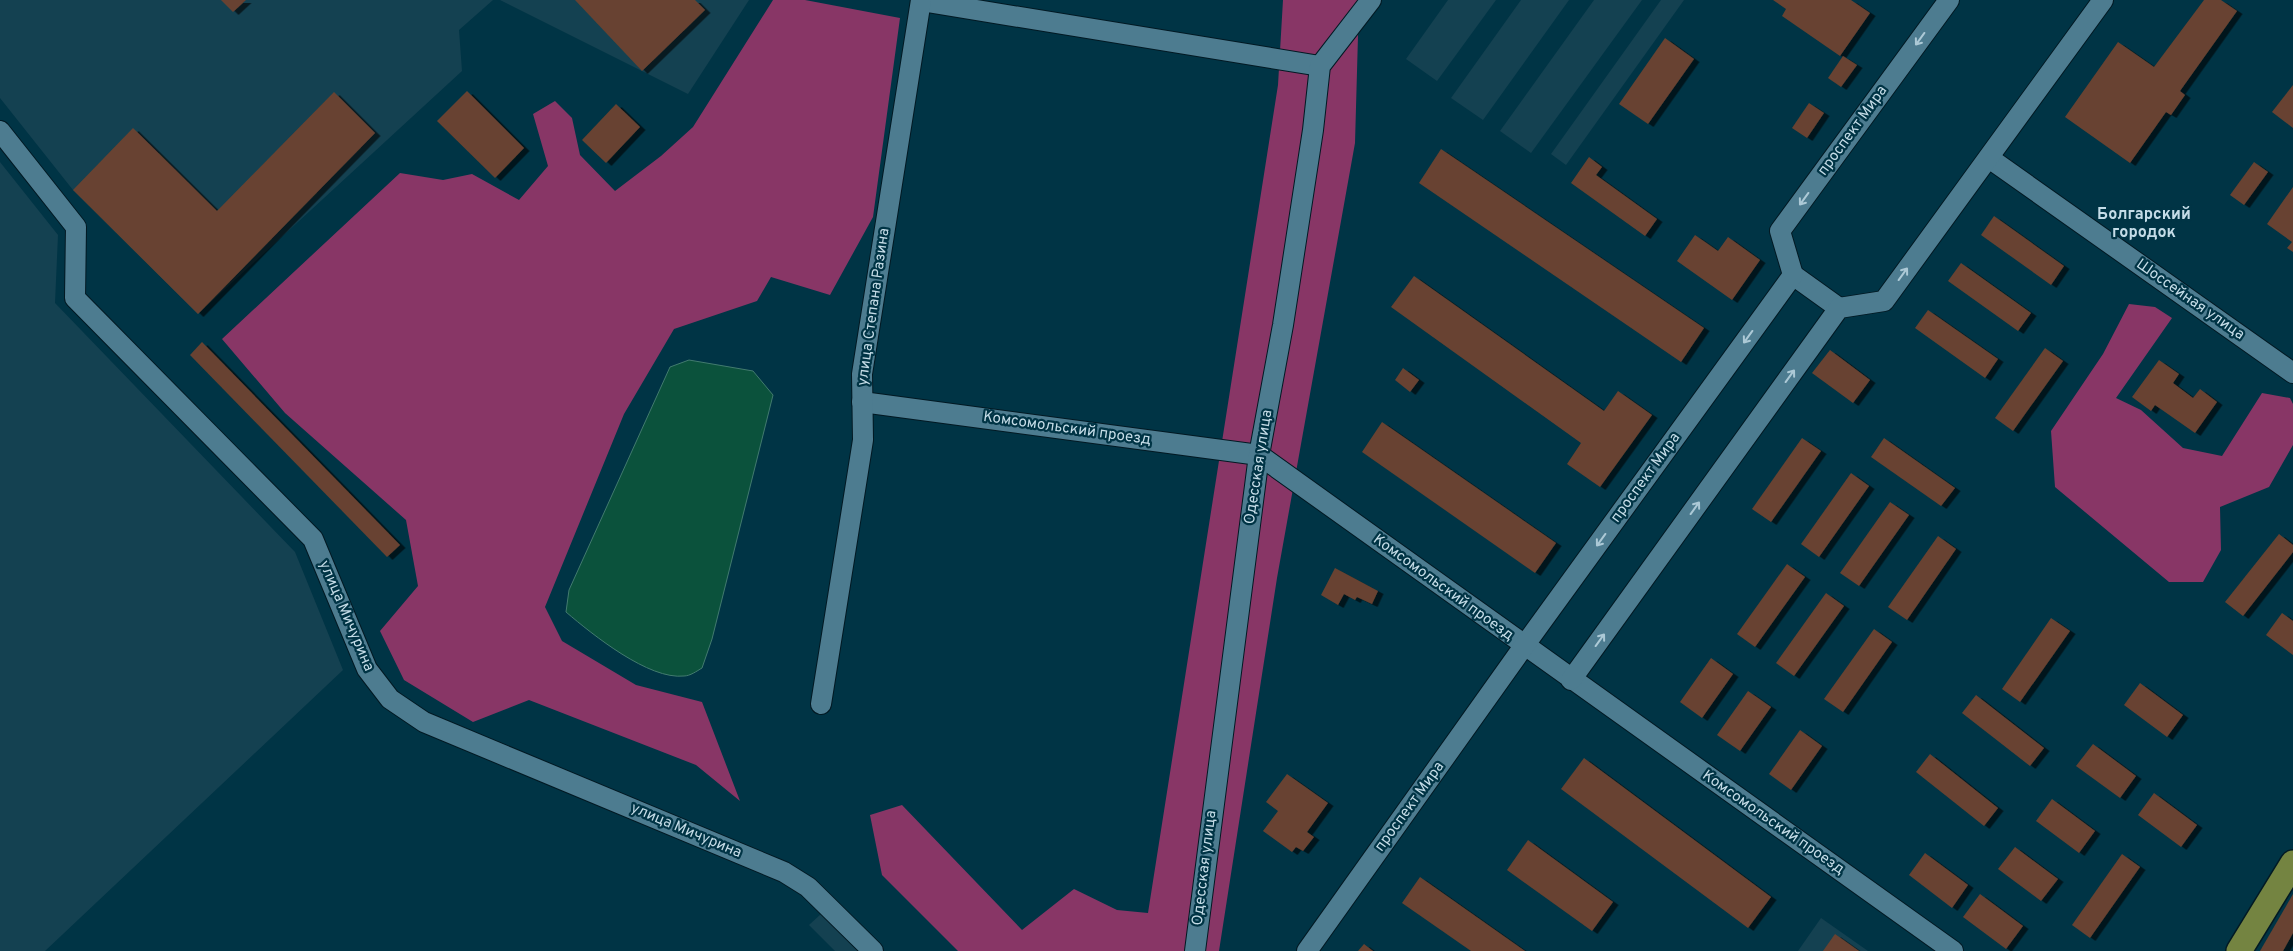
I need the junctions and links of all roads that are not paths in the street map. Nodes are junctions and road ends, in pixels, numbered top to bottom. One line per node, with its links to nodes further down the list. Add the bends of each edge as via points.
1 (921, 0): 5 (street); 11 (street, улица Степана Разина, via 862,374)
2 (1371, 0): 5 (street)
3 (1949, 0): 8 (street, проспект Мира, one-way to 8, via 1780,232)
4 (2103, 0): 7 (street)
5 (1320, 66): 12 (street, Одесская улица, via 1283,325)
6 (0, 131): 17 (street, улица Мичурина, via 76,227 74,298 313,539 367,669 390,699 424,722 784,872 808,888)
7 (1989, 158): 9 (street, one-way to 7, via 1884,300); 10 (street, Шоссейная улица)
8 (1793, 275): 9 (street); 13 (street, проспект Мира, one-way to 13)
9 (1839, 308): 14 (street, one-way to 9)
10 (2293, 373)
11 (862, 402): 12 (street, Комсомольский проезд); 15 (street, улица Степана Разина, via 863,440)
12 (1259, 455): 13 (street, Комсомольский проезд); 18 (street, Одесская улица)
13 (1524, 646): 14 (street, Комсомольский проезд); 19 (street, проспект Мира)
14 (1571, 680): 20 (street, Комсомольский проезд)
15 (821, 704)
16 (2293, 863): 21 (main road)
17 (873, 951)
18 (1195, 951)
19 (1307, 951)
20 (1953, 951)
21 (2238, 951)

